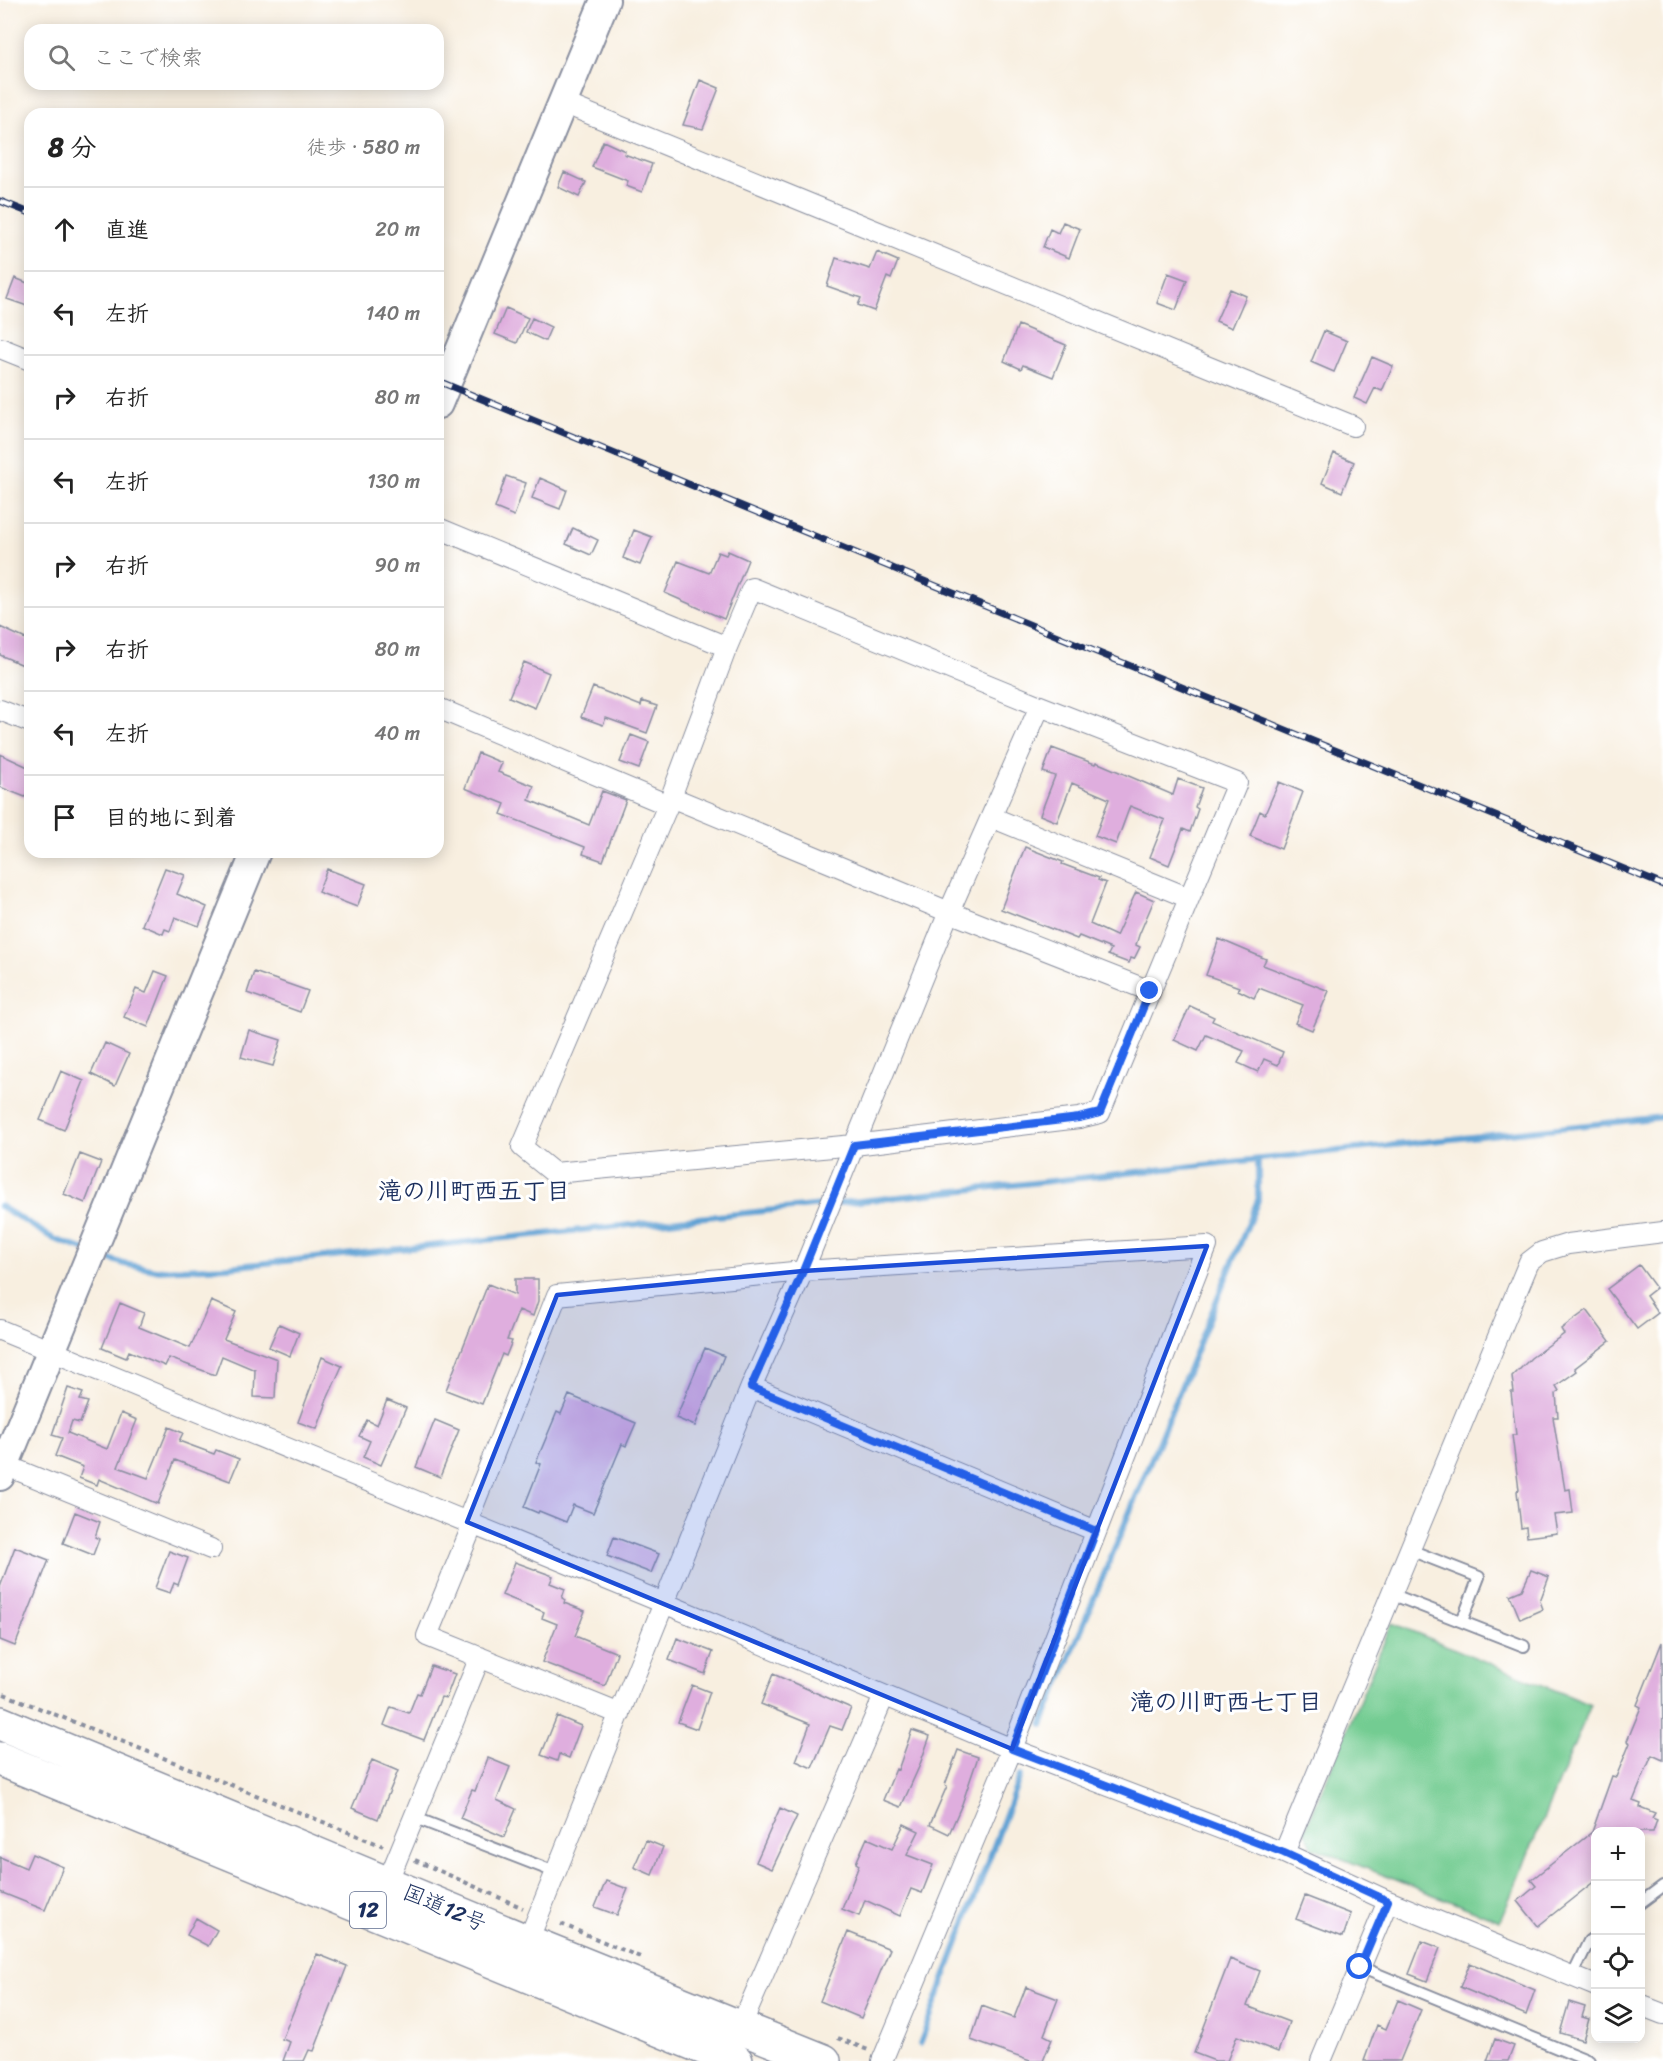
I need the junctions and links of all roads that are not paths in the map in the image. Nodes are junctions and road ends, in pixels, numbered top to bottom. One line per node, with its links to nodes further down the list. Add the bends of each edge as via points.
1 (605, 0): 2 (street)
2 (563, 103): 5 (street); 6 (street)
3 (0, 348): 4 (street)
4 (24, 358)
5 (444, 390)
6 (1353, 426)
7 (444, 530): 8 (street)
8 (727, 647): 9 (street, via 752,588); 13 (street)
9 (1040, 706): 14 (street); 16 (street, via 1237,783)
10 (0, 710): 12 (street)
11 (444, 710): 13 (street)
12 (24, 720)
13 (669, 801): 17 (street); 19 (street, via 522,1147 554,1173)
14 (991, 817): 16 (street); 17 (street)
15 (254, 858): 23 (street)
16 (1189, 898): 18 (street)
17 (949, 912): 18 (street); 19 (street)
18 (1150, 991): 19 (street, via 1100,1113)
19 (854, 1145): 21 (street)
20 (1663, 1232): 29 (street, via 1568,1244 1542,1252 1529,1262)
21 (803, 1271): 24 (street); 26 (street, via 556,1295); 27 (street, via 1207,1246)
22 (0, 1330): 23 (street)
23 (52, 1352): 25 (street); 26 (street)
24 (751, 1387): 27 (street); 31 (street)
25 (2, 1468): 28 (street)
26 (470, 1523): 31 (street); 34 (street, via 427,1635)
27 (1096, 1531): 38 (street)
28 (211, 1549)
29 (1410, 1550): 30 (street); 32 (lane, via 1479,1577)
30 (1391, 1594): 32 (lane); 41 (street)
31 (664, 1603): 35 (street); 36 (street)
32 (1462, 1621): 33 (lane)
33 (1524, 1646)
34 (480, 1657): 36 (street); 40 (street)
35 (885, 1696): 38 (street); 54 (street)
36 (620, 1714): 42 (street)
37 (0, 1723): 43 (highway, 国道12号 / 12)
38 (1012, 1749): 41 (street); 57 (street)
39 (0, 1759): 48 (highway, 国道12号 / 12)
40 (413, 1817): 42 (lane); 43 (street)
41 (1284, 1853): 46 (street)
42 (555, 1872): 48 (street)
43 (387, 1883): 48 (highway, 国道12号 / 12)
44 (1663, 1886): 45 (lane)
45 (1645, 1900)
46 (1388, 1901): 49 (street); 50 (street)
47 (1591, 1940): 50 (lane)
48 (522, 1956): 54 (highway, 国道12号 / 12); 55 (highway, 国道12号 / 12)
49 (1360, 1967): 58 (street); 59 (lane)
50 (1572, 1976): 51 (street)
51 (1591, 1984)
52 (1645, 2007): 53 (street)
53 (1663, 2014)
54 (741, 2027): 55 (street); 56 (highway, 国道12号 / 12)
55 (732, 2059)
56 (825, 2061)
57 (882, 2061)
58 (1321, 2061)
59 (1589, 2061)

